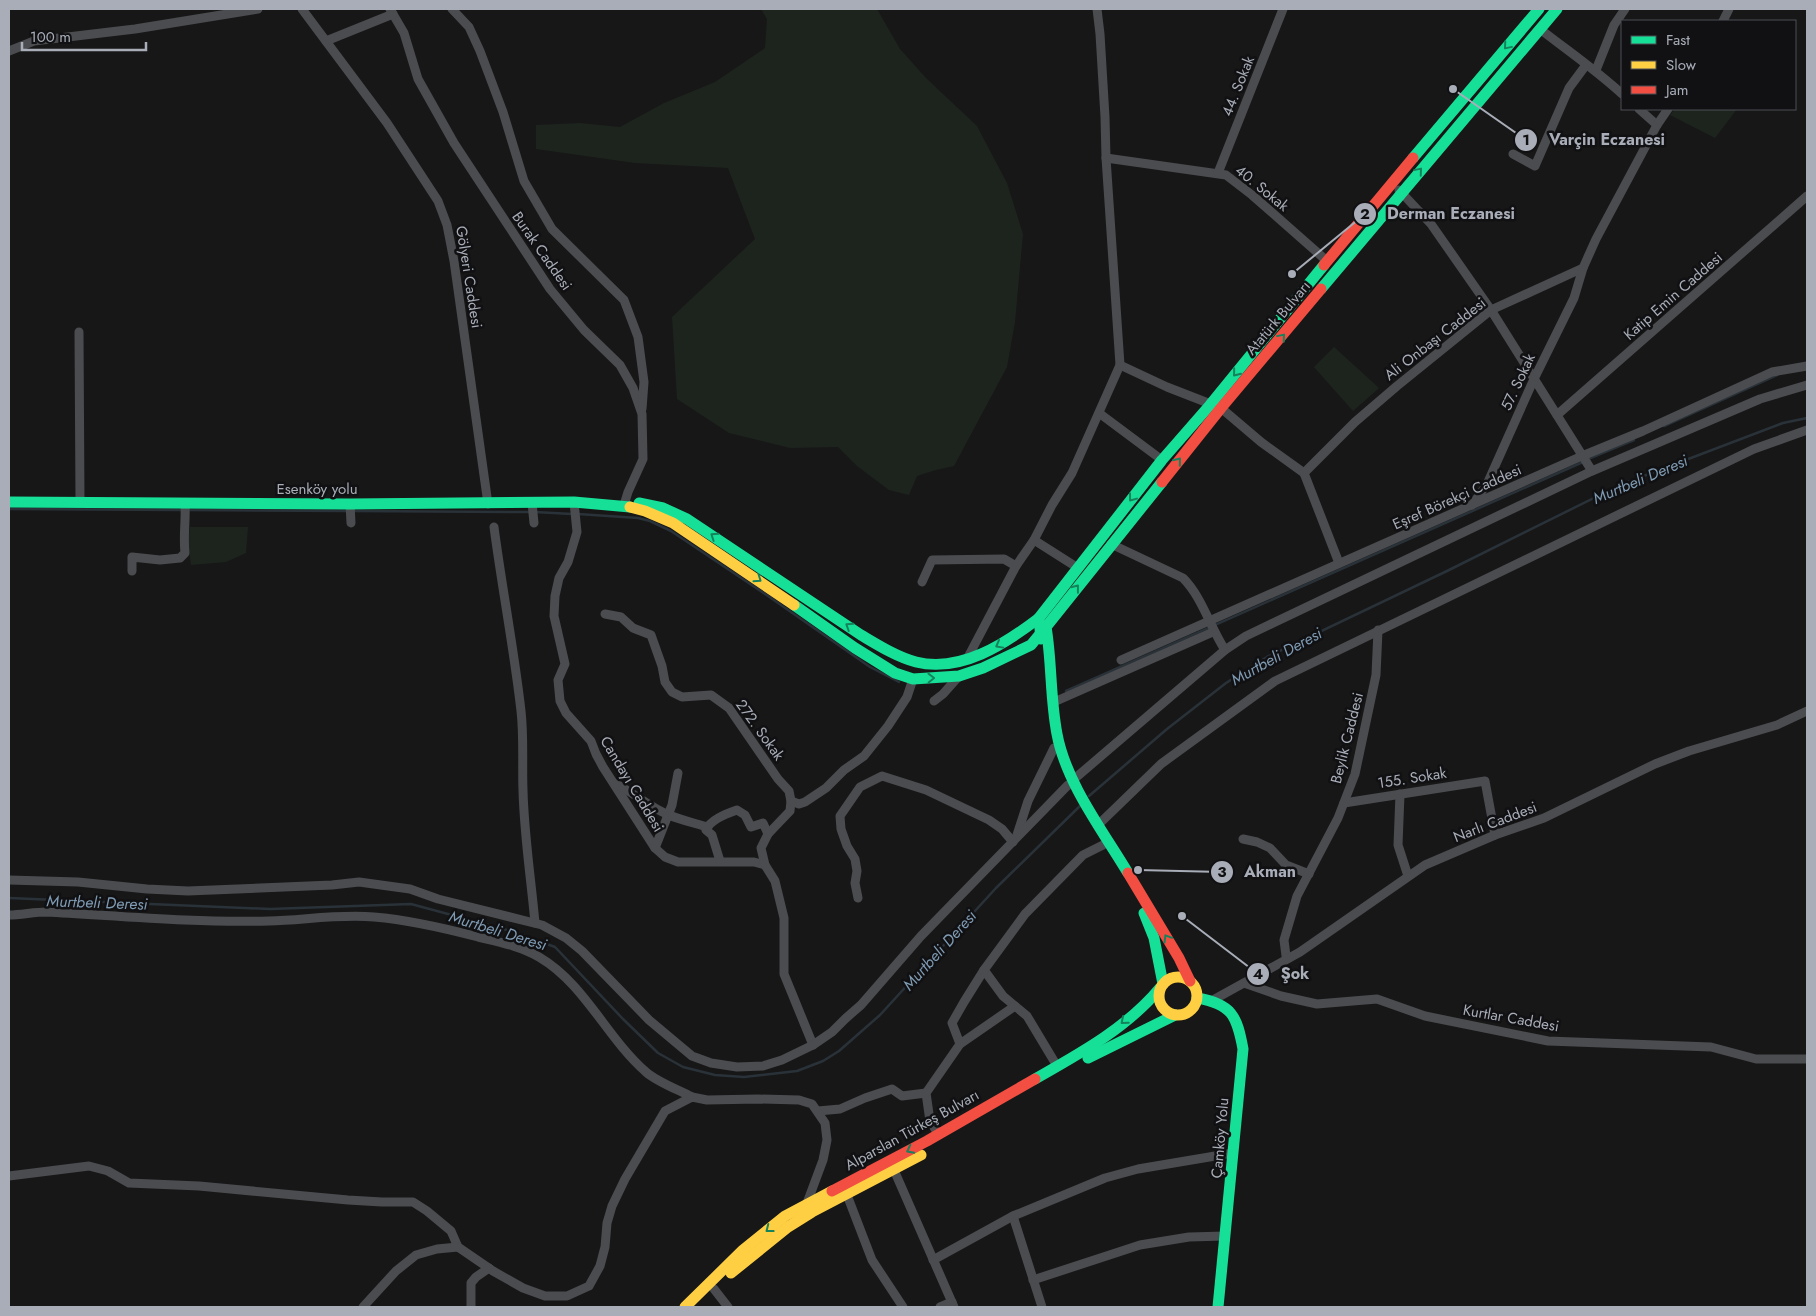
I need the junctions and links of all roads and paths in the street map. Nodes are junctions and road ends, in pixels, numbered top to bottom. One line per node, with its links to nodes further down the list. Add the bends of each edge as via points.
1 (258, 9): 12 (street, via 135,30 34,41)
2 (302, 9): 11 (street, Gölyeri Caddesi)
3 (452, 9): 35 (street, via 468,27 480,51 524,181 552,229 624,300 638,337 644,382)
4 (1097, 9): 20 (street)
5 (1283, 9): 21 (street, 44. Sokak)
6 (1539, 9): 22 (main road, Atatürk Bulvarı, one-way to 22)
7 (1557, 9): 10 (main road, Atatürk Bulvarı)
8 (1625, 9): 14 (street, via 1614,25)
9 (392, 12): 11 (street); 35 (street, Burak Caddesi, via 404,33 418,79 454,143 550,289 584,330 620,365 634,388)
10 (1540, 28): 13 (street); 23 (main road, Atatürk Bulvarı, one-way to 10)
11 (326, 41): 43 (street, Gölyeri Caddesi, via 419,172 438,201 447,225)
12 (9, 50)
13 (1586, 65): 14 (street); 19 (street, via 1569,88 1535,166)
14 (1596, 70): 15 (street)
15 (1621, 93)
16 (1640, 110): 18 (street)
17 (1667, 110): 18 (street)
18 (1657, 125): 26 (street)
19 (1513, 154)
20 (1106, 158): 21 (street, 40. Sokak); 29 (street)
21 (1218, 173): 25 (street, 40. Sokak, via 1226,175 1252,195)
22 (1392, 182): 23 (street); 25 (main road, Atatürk Bulvarı)
23 (1402, 193): 27 (street, via 1431,224); 33 (main road, Atatürk Bulvarı, one-way to 23)
24 (1807, 196): 36 (street, Katip Emin Caddesi)
25 (1327, 261): 33 (main road, Atatürk Bulvarı, one-way to 33)
26 (1582, 268): 27 (street, Ali Onbaşı Caddesi); 31 (street, 57. Sokak, via 1574,298)
27 (1491, 310): 31 (street); 40 (street, Ali Onbaşı Caddesi, via 1355,422)
28 (79, 332): 42 (street)
29 (1120, 365): 33 (street); 34 (street)
30 (1807, 366): 39 (street, Eşref Börekçi Caddesi, via 1772,372 1643,431)
31 (1534, 379): 36 (street); 45 (street, 57. Sokak, via 1487,484)
32 (1807, 385): 39 (street)
33 (1216, 407): 38 (main road, Atatürk Bulvarı); 40 (street); 50 (main road, Atatürk Bulvarı, one-way to 33)
34 (1099, 412): 38 (street); 49 (street, via 1072,474)
35 (642, 414): 44 (street, Burak Caddesi, via 643,459)
36 (1557, 415): 39 (street)
37 (1807, 430): 59 (street, via 1754,449)
38 (1162, 460): 53 (main road, Atatürk Bulvarı, one-way to 53)
39 (1586, 462): 45 (street, Eşref Börekçi Caddesi); 60 (street)
40 (1304, 473): 51 (street)
41 (9, 502): 42 (main road, Esenköy yolu)
42 (80, 502): 46 (main road, Esenköy yolu)
43 (488, 504): 46 (main road, Esenköy yolu, via 351,512); 47 (main road, Esenköy yolu, via 533,513)
44 (624, 505): 47 (main road, Esenköy yolu); 61 (main road, one-way to 44, via 928,664 895,654 679,515 658,506); 64 (main road, one-way to 64, via 673,522 855,648 895,673)
45 (1472, 505): 51 (street, Eşref Börekçi Caddesi)
46 (185, 508): 54 (street, via 185,553 180,558 160,560 132,557)
47 (574, 510): 70 (street, Candayı Caddesi, via 578,532 555,596 554,616 565,664 558,680 560,701 566,713 591,741)
48 (494, 526): 91 (street, via 521,713 523,790)
49 (1034, 540): 52 (street); 53 (street)
50 (1111, 544): 57 (main road, Atatürk Bulvarı, one-way to 50); 58 (street, via 1183,578 1191,586)
51 (1339, 563): 58 (street, Eşref Börekçi Caddesi)
52 (1016, 566): 55 (street, via 1004,559 932,560); 61 (street)
53 (1078, 568): 57 (main road, Atatürk Bulvarı)
54 (132, 571)
55 (922, 582)
56 (606, 614): 73 (street, 272. Sokak, via 621,617 633,628 651,635 665,682 672,692 682,696 711,695 729,708 789,791)
57 (1042, 626): 61 (main road, one-way to 61, via 1028,627 990,650); 63 (main road, via 1031,645); 66 (main road, via 1050,644); 68 (main road)
58 (1211, 626): 60 (street); 62 (street, Eşref Börekçi Caddesi); 66 (street, Eşref Börekçi Caddesi)
59 (1378, 630): 74 (street, Beylik Caddesi, via 1376,675 1355,774); 77 (street, via 1275,681 1161,764)
60 (1224, 650): 71 (street)
61 (967, 659)
62 (1121, 660)
63 (959, 676): 64 (main road, one-way to 63); 65 (street)
64 (913, 679): 73 (street, via 907,697 864,756 805,802)
65 (934, 701)
66 (1054, 702): 71 (main road, via 1058,735)
67 (1807, 711): 79 (street, Narlı Caddesi, via 1655,764 1544,818)
68 (1054, 748): 71 (main road); 81 (street, via 1028,801)
69 (678, 773): 75 (street)
70 (614, 783): 75 (street); 83 (street, Candayı Caddesi)
71 (1072, 786): 77 (main road); 81 (street)
72 (1400, 794): 74 (street, 155. Sokak); 79 (street, 155. Sokak, via 1485,781); 87 (street, via 1398,845)
73 (791, 801): 78 (street, via 790,810)
74 (1344, 803): 86 (street, Beylik Caddesi)
75 (668, 815): 76 (street); 83 (street)
76 (707, 827): 78 (street, via 737,810 745,815 751,827 763,823); 84 (street)
77 (1096, 828): 82 (main road); 94 (main road, one-way to 77, via 1179,958)
78 (768, 834): 85 (street, via 761,848)
79 (1495, 834): 87 (street, Narlı Caddesi, via 1425,865)
80 (1243, 839): 86 (street, via 1270,848 1286,865)
81 (1013, 842): 89 (street, via 989,820 926,790 882,776 860,787 840,816 841,829 855,859); 102 (street, via 921,936 861,1004)
82 (1102, 845): 93 (street, via 1083,855 1025,914); 96 (main road, via 1147,919 1157,950)
83 (655, 848): 84 (street, Candayı Caddesi, via 678,862)
84 (720, 861): 85 (street, Candayı Caddesi)
85 (765, 865): 102 (street, via 775,881 784,918 784,974)
86 (1308, 874): 92 (street, Beylik Caddesi, via 1297,896 1284,940)
87 (1408, 876): 92 (street, Narlı Caddesi)
88 (9, 880): 91 (street, via 188,891 359,882 410,889)
89 (858, 898)
90 (9, 915): 106 (street, via 44,912 146,919 268,921 373,917 448,929 518,946 556,968 586,998 625,1050 647,1073)
91 (535, 923): 102 (street, via 566,938 582,951 649,1020 692,1056 737,1067 763,1066)
92 (1288, 958): 95 (street, Narlı Caddesi)
93 (984, 970): 99 (street, via 1003,996); 101 (street, via 952,1023)
94 (1190, 981): 96 (main road, via 1179,977 1167,980); 97 (main road)
95 (1244, 983): 98 (street, Narlı Caddesi); 103 (street, Kurtlar Caddesi, via 1317,1004 1377,1000 1424,1016 1548,1041 1711,1047 1756,1060)
96 (1161, 986): 100 (main road, via 1158,994 1161,1005); 104 (main road, Alparslan Türkeş Bulvarı, one-way to 104, via 1150,1000 1096,1044)
97 (1197, 998): 98 (main road, Çamköy Yolu); 100 (main road, via 1187,1013)
98 (1213, 1000): 109 (main road, Çamköy Yolu, via 1234,1016 1243,1049)
99 (1015, 1006): 101 (street); 104 (street, via 1026,1016)
100 (1175, 1015): 110 (main road, Alparslan Türkeş Bulvarı, via 1099,1052)
101 (960, 1044): 105 (street)
102 (813, 1045)
103 (1807, 1059)
104 (1057, 1066): 108 (main road, Alparslan Türkeş Bulvarı)
105 (926, 1093): 107 (street, via 902,1096 892,1089 840,1109); 108 (street, via 930,1121)
106 (692, 1097): 107 (street, via 707,1100 799,1100 812,1104); 118 (street, via 665,1111 625,1179 612,1206 600,1266 590,1286 567,1296 545,1296 523,1288)
107 (818, 1111): 113 (street, via 825,1123 827,1140)
108 (938, 1134): 113 (main road, Alparslan Türkeş Bulvarı, one-way to 113)
109 (1233, 1153): 114 (street, via 1138,1169 1105,1178); 115 (main road, Çamköy Yolu)
110 (894, 1170): 112 (main road, Alparslan Türkeş Bulvarı); 117 (street)
111 (9, 1176): 116 (street, via 89,1166 108,1171 129,1183 413,1202 451,1231)
112 (847, 1195): 120 (main road, Alparslan Türkeş Bulvarı, via 788,1227); 127 (street, via 872,1260)
113 (807, 1203): 124 (main road, Alparslan Türkeş Bulvarı, one-way to 124, via 785,1216 743,1250)
114 (1013, 1216): 117 (street); 119 (street)
115 (1225, 1236): 119 (street, via 1189,1237 1140,1245); 130 (main road, Çamköy Yolu)
116 (458, 1248): 118 (street); 122 (street, via 416,1255 396,1271)
117 (933, 1260): 121 (street)
118 (489, 1268): 123 (street, via 471,1283)
119 (1033, 1280): 129 (street)
120 (714, 1289): 125 (main road, Alparslan Türkeş Bulvarı); 126 (street)
121 (953, 1305): 128 (street)
122 (363, 1307)
123 (471, 1307)
124 (685, 1307)
125 (696, 1307)
126 (728, 1307)
127 (903, 1307)
128 (940, 1307)
129 (1042, 1307)
130 (1218, 1307)

